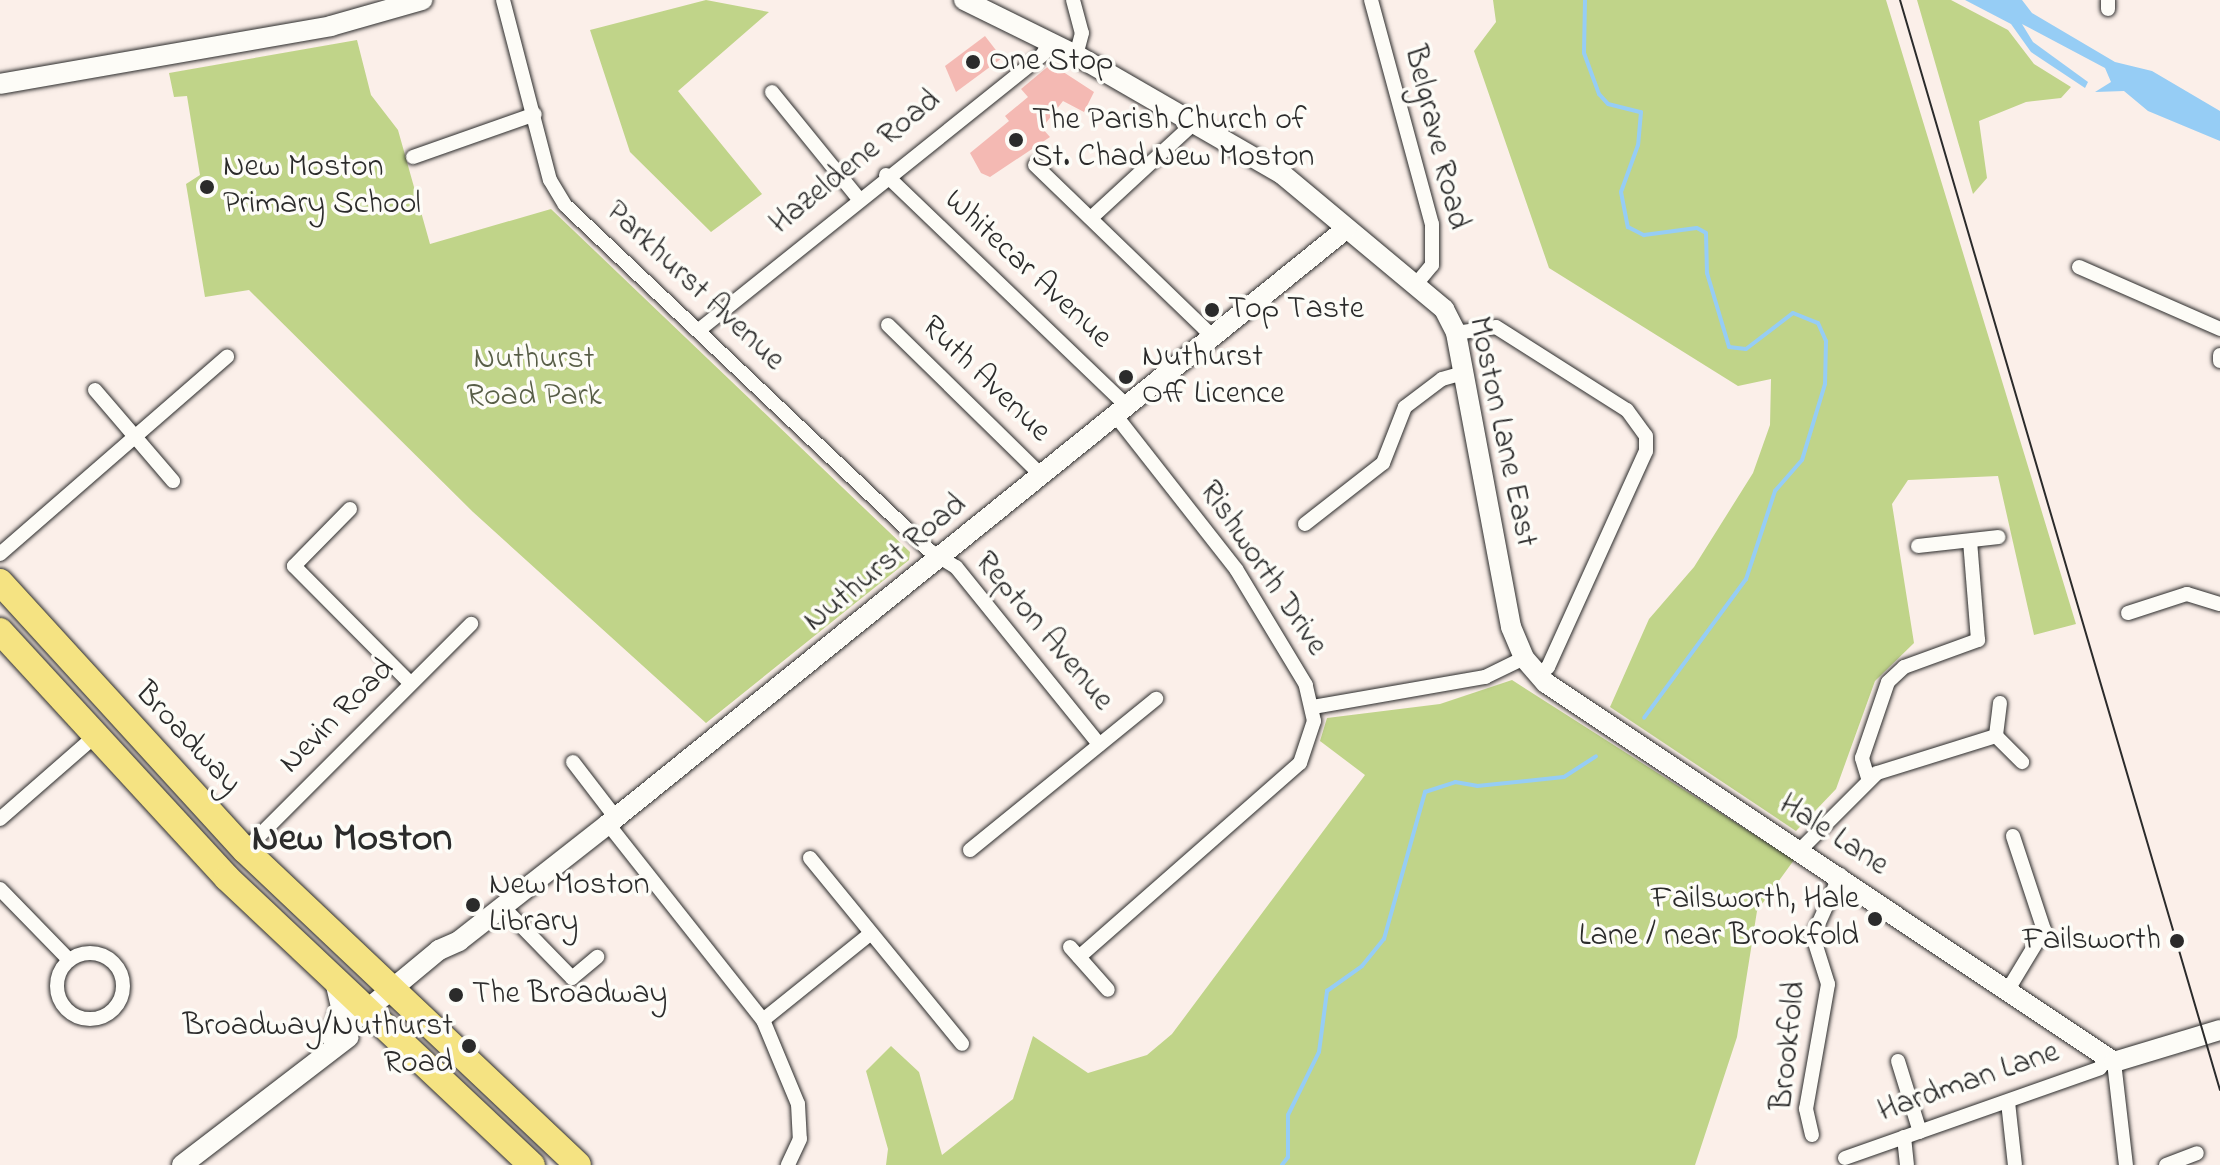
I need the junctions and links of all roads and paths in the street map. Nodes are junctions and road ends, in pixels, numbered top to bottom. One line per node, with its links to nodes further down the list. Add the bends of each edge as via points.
1 (422, 0): 8 (street, via 304,31)
2 (503, 0): 10 (street, Parkhurst Avenue)
3 (964, 0): 6 (street, Moston Lane East)
4 (1073, 0): 7 (street, via 1082,33)
5 (1371, 0): 19 (street, Belgrave Road, via 1432,224 1432,265)
6 (1050, 41): 7 (street, Moston Lane East); 14 (street, Hazeldene Road, via 1043,54)
7 (1076, 55): 11 (street, Moston Lane East)
8 (0, 84)
9 (772, 92): 15 (street)
10 (535, 114): 12 (street, via 442,158); 22 (street, Parkhurst Avenue, via 556,193)
11 (1194, 123): 16 (street); 17 (street, Moston Lane East, via 1300,186)
12 (413, 157)
13 (1035, 165): 16 (street)
14 (886, 175): 15 (street, Hazeldene Road); 28 (street, Whitecar Avenue)
15 (858, 198): 22 (street, Hazeldene Road)
16 (1091, 218): 24 (street)
17 (1346, 229): 19 (street, Moston Lane East); 24 (street, Nuthurst Road)
18 (2079, 267): 21 (street)
19 (1416, 284): 23 (street, Moston Lane East, via 1444,309)
20 (888, 325): 30 (street, Ruth Avenue)
21 (2220, 329)
22 (699, 330): 38 (street, Parkhurst Avenue)
23 (1456, 333): 26 (street, Moston Lane East); 45 (street, via 1496,327 1627,410 1646,436 1641,463 1548,667)
24 (1214, 338): 28 (street, Nuthurst Road)
25 (227, 357): 29 (street)
26 (1463, 373): 33 (street, via 1442,379 1405,407 1383,463); 44 (street, Moston Lane East, via 1511,627)
27 (95, 390): 29 (street)
28 (1122, 412): 30 (street, Nuthurst Road); 49 (street, Rishworth Drive, via 1236,569)
29 (135, 437): 31 (street); 37 (street)
30 (1042, 476): 38 (street, Nuthurst Road)
31 (173, 481)
32 (350, 509): 46 (street, via 294,566)
33 (1307, 526)
34 (1998, 537): 35 (street)
35 (1970, 541): 36 (street); 55 (street, via 1978,640 1904,667 1888,682 1862,758)
36 (1918, 546)
37 (0, 554)
38 (941, 557): 52 (street, Repton Avenue); 57 (street, Nuthurst Road)
39 (0, 582): 59 (highway, Broadway)
40 (2220, 604): 41 (street, via 2187,594)
41 (2128, 613)
42 (471, 624): 46 (street, Nevin Road)
43 (0, 631): 51 (highway, Broadway)
44 (1524, 658): 45 (street, Hale Lane); 49 (street, via 1474,679)
45 (1538, 676): 61 (street, Hale Lane)
46 (410, 683): 59 (street, Nevin Road)
47 (1156, 699): 52 (street)
48 (2000, 703): 50 (street)
49 (1313, 707): 71 (street, Rishworth Drive, via 1310,743 1300,763 1074,952)
50 (1996, 736): 54 (street); 55 (street, via 1902,761)
51 (93, 738): 56 (street); 69 (highway, Broadway)
52 (1099, 744): 60 (street)
53 (573, 762): 57 (street)
54 (2022, 762)
55 (1868, 778): 61 (street)
56 (0, 819)
57 (612, 821): 65 (street, Nuthurst Road); 74 (street)
58 (2013, 836): 70 (street, via 2044,930)
59 (245, 850): 72 (highway, Broadway)
60 (970, 850)
61 (1799, 851): 63 (street, Hale Lane)
62 (810, 858): 66 (street)
63 (1840, 875): 70 (street, Hale Lane); 81 (street, Brookfold, via 1813,936 1828,984 1806,1109)
64 (0, 889): 68 (street)
65 (503, 907): 67 (street, via 572,978); 72 (street, Nuthurst Road, via 445,946)
66 (870, 934): 74 (street); 76 (street)
67 (597, 957)
68 (69, 960): 68 (street, via 86,953 112,961 124,986 112,1011 86,1020 62,1005 57,981)
69 (335, 982): 73 (highway, Broadway); 77 (street, via 341,1007)
70 (2009, 988): 78 (street, Hale Lane)
71 (1108, 990)
72 (396, 994): 73 (street, Nuthurst Road); 88 (highway, Broadway)
73 (371, 1014): 77 (street, Nuthurst Road); 87 (highway, Broadway)
74 (763, 1020): 89 (street, via 798,1104 800,1139)
75 (2220, 1030): 78 (street, Hardman Lane)
76 (962, 1044)
77 (332, 1047): 86 (street, Nuthurst Road)
78 (2111, 1060): 80 (street, Hardman Lane); 92 (street)
79 (1898, 1061): 82 (street)
80 (2008, 1102): 82 (street, Hardman Lane); 91 (street)
81 (1814, 1129)
82 (1920, 1132): 83 (street, Hardman Lane)
83 (1904, 1137): 85 (street, Hardman Lane); 90 (street)
84 (2197, 1153): 93 (street)
85 (1845, 1158)
86 (182, 1165)
87 (532, 1165)
88 (578, 1165)
89 (788, 1165)
90 (1907, 1165)
91 (2015, 1165)
92 (2126, 1165)
93 (2166, 1165)

